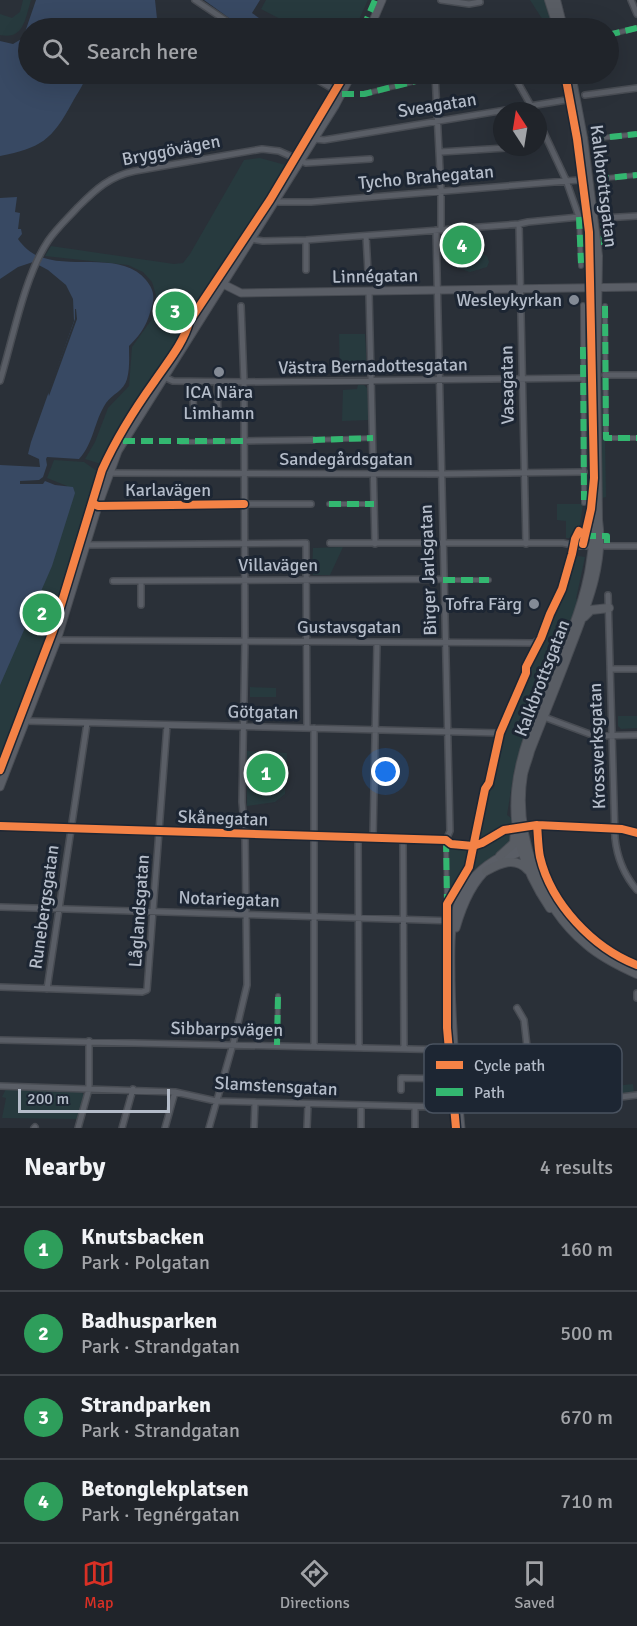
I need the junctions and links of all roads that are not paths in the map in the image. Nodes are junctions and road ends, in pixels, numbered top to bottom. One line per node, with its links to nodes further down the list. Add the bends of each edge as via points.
1 (195, 0): 9 (street)
2 (382, 0): 10 (street)
3 (441, 0): 7 (street)
4 (549, 0): 11 (main road)
5 (556, 0): 12 (main road)
6 (631, 0): 8 (street)
7 (480, 2)
8 (637, 14)
9 (222, 18)
10 (374, 18)
11 (555, 18)
12 (560, 18)
13 (637, 28): 14 (street)
14 (619, 32)
15 (324, 84): 22 (street)
16 (347, 84): 22 (street)
17 (402, 84): 23 (street)
18 (436, 84): 29 (street, Birger Jarlsgatan)
19 (519, 84): 26 (street)
20 (573, 84): 58 (main road, Kalkbrottsgatan, via 594,218)
21 (637, 88): 24 (street)
22 (342, 94): 31 (street)
23 (364, 94)
24 (585, 95)
25 (566, 100): 27 (street, Sveagatan)
26 (529, 102)
27 (547, 104)
28 (493, 113): 29 (street, Sveagatan)
29 (437, 120): 31 (street, Sveagatan); 35 (street, Birger Jarlsgatan)
30 (637, 134): 33 (street)
31 (314, 139): 37 (street)
32 (547, 139): 40 (street)
33 (592, 139)
34 (493, 149): 35 (street)
35 (440, 152): 42 (street, Birger Jarlsgatan)
36 (370, 159): 37 (street)
37 (300, 161): 43 (street); 71 (street, Bryggövägen, via 279,151 262,149 120,174 106,181 41,253)
38 (637, 175): 39 (street)
39 (597, 179)
40 (566, 180): 41 (street, Tycho Brahegatan); 42 (street, Tycho Brahegatan); 45 (street)
41 (579, 180)
42 (441, 190): 43 (street, Tycho Brahegatan); 48 (street, Birger Jarlsgatan)
43 (275, 202): 50 (street)
44 (637, 216): 46 (street)
45 (579, 217): 47 (street); 53 (street)
46 (603, 218): 52 (street)
47 (519, 224): 48 (street); 59 (street, Vasagatan)
48 (438, 230): 49 (street); 60 (street, Birger Jarlsgatan)
49 (366, 236): 51 (street); 55 (street)
50 (251, 239): 51 (street); 56 (street)
51 (306, 240): 54 (street)
52 (604, 245)
53 (581, 266)
54 (306, 270)
55 (368, 272)
56 (223, 284): 61 (street, Linnégatan, via 241,293); 67 (street)
57 (637, 287): 58 (street, Linnégatan)
58 (598, 288): 59 (street, Linnégatan); 102 (main road, Kalkbrottsgatan)
59 (520, 290): 60 (street, Linnégatan); 70 (street, Vasagatan)
60 (437, 291): 61 (street, Linnégatan); 69 (street, Birger Jarlsgatan)
61 (369, 292): 73 (street)
62 (583, 305): 68 (street)
63 (242, 306): 75 (street)
64 (605, 306): 65 (street)
65 (605, 375): 66 (street); 79 (street, via 606,438)
66 (637, 375)
67 (164, 378): 72 (street, Västra Bernadottesgatan); 84 (street, via 123,441)
68 (582, 378): 70 (street, Västra Bernadottesgatan); 83 (street)
69 (439, 380): 70 (street, Västra Bernadottesgatan); 73 (street, Västra Bernadottesgatan); 87 (street, Birger Jarlsgatan)
70 (522, 380): 88 (street, Vasagatan)
71 (0, 381)
72 (192, 381): 74 (street, Västra Bernadottesgatan); 76 (street)
73 (371, 381): 75 (street, Västra Bernadottesgatan); 78 (street)
74 (217, 382): 75 (street, Västra Bernadottesgatan); 77 (street)
75 (244, 382): 81 (street)
76 (194, 416)
77 (218, 417)
78 (373, 438): 80 (street); 86 (street)
79 (637, 438)
80 (313, 440): 81 (street)
81 (243, 441): 82 (street); 85 (street)
82 (181, 442)
83 (584, 472): 88 (street, Sandegårdsgatan); 89 (street)
84 (108, 473): 85 (street, Sandegårdsgatan); 99 (street)
85 (244, 474): 86 (street, Sandegårdsgatan); 90 (street)
86 (373, 474): 87 (street, Sandegårdsgatan); 93 (street)
87 (440, 474): 88 (street, Sandegårdsgatan); 100 (street, Birger Jarlsgatan)
88 (524, 474): 98 (street, Vasagatan)
89 (584, 503)
90 (244, 504): 91 (street, Karlavägen); 94 (street, Karlavägen); 96 (street)
91 (311, 504)
92 (329, 504): 93 (street)
93 (374, 504): 97 (street)
94 (113, 505)
95 (330, 543): 97 (street)
96 (244, 544): 99 (street); 105 (street); 106 (street, via 306,543)
97 (375, 544): 100 (street)
98 (526, 544): 100 (street); 101 (street)
99 (86, 545): 114 (street)
100 (443, 545): 104 (street, Birger Jarlsgatan)
101 (573, 546): 102 (street); 118 (street, Gustavsgatan, via 562,589 538,642)
102 (596, 546): 103 (street); 113 (main road, Kalkbrottsgatan, via 592,585); 136 (main road, Kalkbrottsgatan, via 578,611 522,756)
103 (637, 546)
104 (443, 579): 106 (street, Villavägen); 107 (street, Villavägen); 118 (street, Birger Jarlsgatan)
105 (244, 580): 106 (street, Villavägen); 109 (street, Villavägen); 115 (street)
106 (308, 580): 116 (street)
107 (489, 580)
108 (112, 581): 109 (street, Villavägen)
109 (141, 581): 111 (street)
110 (608, 595): 112 (street, Krossverksgatan)
111 (141, 605)
112 (609, 608): 113 (main road, via 591,610); 119 (street, Krossverksgatan)
113 (581, 620): 122 (main road, Kalkbrottsgatan)
114 (57, 640): 115 (street, Gustavsgatan); 123 (street)
115 (245, 641): 116 (street, Gustavsgatan); 126 (street)
116 (308, 642): 117 (street, Gustavsgatan); 127 (street)
117 (377, 642): 118 (street, Gustavsgatan); 129 (street)
118 (445, 642): 130 (street, Birger Jarlsgatan)
119 (610, 669): 120 (street); 133 (street, Krossverksgatan)
120 (637, 669)
121 (526, 673): 131 (street)
122 (544, 717): 133 (street, via 586,733); 147 (main road, Kalkbrottsgatan, via 523,774)
123 (25, 721): 124 (street, Götgatan); 135 (street)
124 (87, 723): 125 (street, Götgatan); 139 (street, Runebergsgatan)
125 (167, 725): 126 (street, Götgatan); 140 (street, Låglandsgatan)
126 (243, 726): 127 (street, Götgatan); 141 (street)
127 (307, 728): 128 (street, Götgatan)
128 (314, 728): 129 (street, Götgatan); 142 (street)
129 (376, 730): 130 (street, Götgatan); 144 (street)
130 (447, 732): 131 (street, Götgatan); 146 (street, Birger Jarlsgatan, via 450,831)
131 (500, 733): 134 (street)
132 (637, 735): 133 (street)
133 (611, 736): 151 (street, Krossverksgatan, via 616,849)
134 (489, 783)
135 (0, 787)
136 (514, 814): 147 (main road, Kalkbrottsgatan); 148 (main road, via 515,838)
137 (0, 826): 138 (street, Skånegatan)
138 (27, 828): 139 (street, Skånegatan)
139 (71, 829): 140 (street, Skånegatan); 153 (street, Runebergsgatan)
140 (159, 831): 141 (street, Skånegatan); 155 (street, Låglandsgatan)
141 (245, 834): 142 (street, Skånegatan); 156 (street)
142 (315, 836): 143 (street, Skånegatan); 157 (street)
143 (358, 837): 144 (street, Skånegatan); 158 (street)
144 (373, 838): 145 (street, Skånegatan)
145 (403, 839): 146 (street, Skånegatan); 159 (street)
146 (446, 840): 154 (street, Birger Jarlsgatan)
147 (524, 849): 148 (street); 149 (street); 150 (main road, Kalkbrottsgatan); 161 (main road, via 552,904)
148 (500, 856): 160 (street, via 467,886)
149 (486, 871): 150 (main road, via 514,861); 160 (street)
150 (532, 876): 161 (main road, Kalkbrottsgatan, via 553,913)
151 (637, 890)
152 (0, 907): 153 (street, Notariegatan)
153 (60, 909): 155 (street, Notariegatan); 164 (street, Runebergsgatan)
154 (447, 909)
155 (153, 912): 156 (street, Notariegatan); 164 (street, Låglandsgatan, via 147,990)
156 (246, 914): 157 (street, Notariegatan); 171 (street, via 247,985)
157 (315, 916): 158 (street, Notariegatan); 175 (street)
158 (359, 918): 159 (street, Notariegatan); 176 (street)
159 (402, 919): 160 (street, Notariegatan); 177 (street)
160 (455, 921): 172 (street, via 451,947)
161 (584, 943): 162 (main road)
162 (636, 974)
163 (0, 987): 164 (street)
164 (47, 989)
165 (637, 993): 167 (street)
166 (278, 996): 174 (street)
167 (637, 998)
168 (517, 1008): 173 (street, via 524,1020)
169 (0, 1040): 170 (street, Sibbarpsvägen)
170 (89, 1041): 171 (street, Sibbarpsvägen); 181 (street)
171 (232, 1044): 174 (street, Sibbarpsvägen); 187 (street)
172 (454, 1044)
173 (527, 1044)
174 (277, 1045): 175 (street, Sibbarpsvägen)
175 (315, 1046): 176 (street, Sibbarpsvägen)
176 (359, 1047): 177 (street, Sibbarpsvägen)
177 (404, 1048): 178 (street, Sibbarpsvägen)
178 (424, 1049)
179 (424, 1078): 183 (street, via 401,1078)
180 (0, 1088): 181 (street, Slamstensgatan)
181 (89, 1089): 182 (street, Slamstensgatan); 194 (street)
182 (133, 1089): 184 (street, Slamstensgatan); 195 (street)
183 (401, 1090)
184 (175, 1092): 187 (street, Slamstensgatan); 196 (street)
185 (637, 1095): 186 (street)
186 (622, 1097)
187 (216, 1101): 188 (street, Slamstensgatan); 197 (street)
188 (255, 1102): 189 (street, Slamstensgatan); 198 (street)
189 (308, 1104): 190 (street, Slamstensgatan); 199 (street)
190 (361, 1105): 191 (street, Slamstensgatan); 200 (street)
191 (415, 1107): 192 (street, Slamstensgatan); 201 (street)
192 (424, 1107)
193 (459, 1113): 202 (street)
194 (78, 1128)
195 (122, 1128)
196 (165, 1128)
197 (209, 1128)
198 (254, 1128)
199 (307, 1128)
200 (361, 1128)
201 (415, 1128)
202 (461, 1128)

